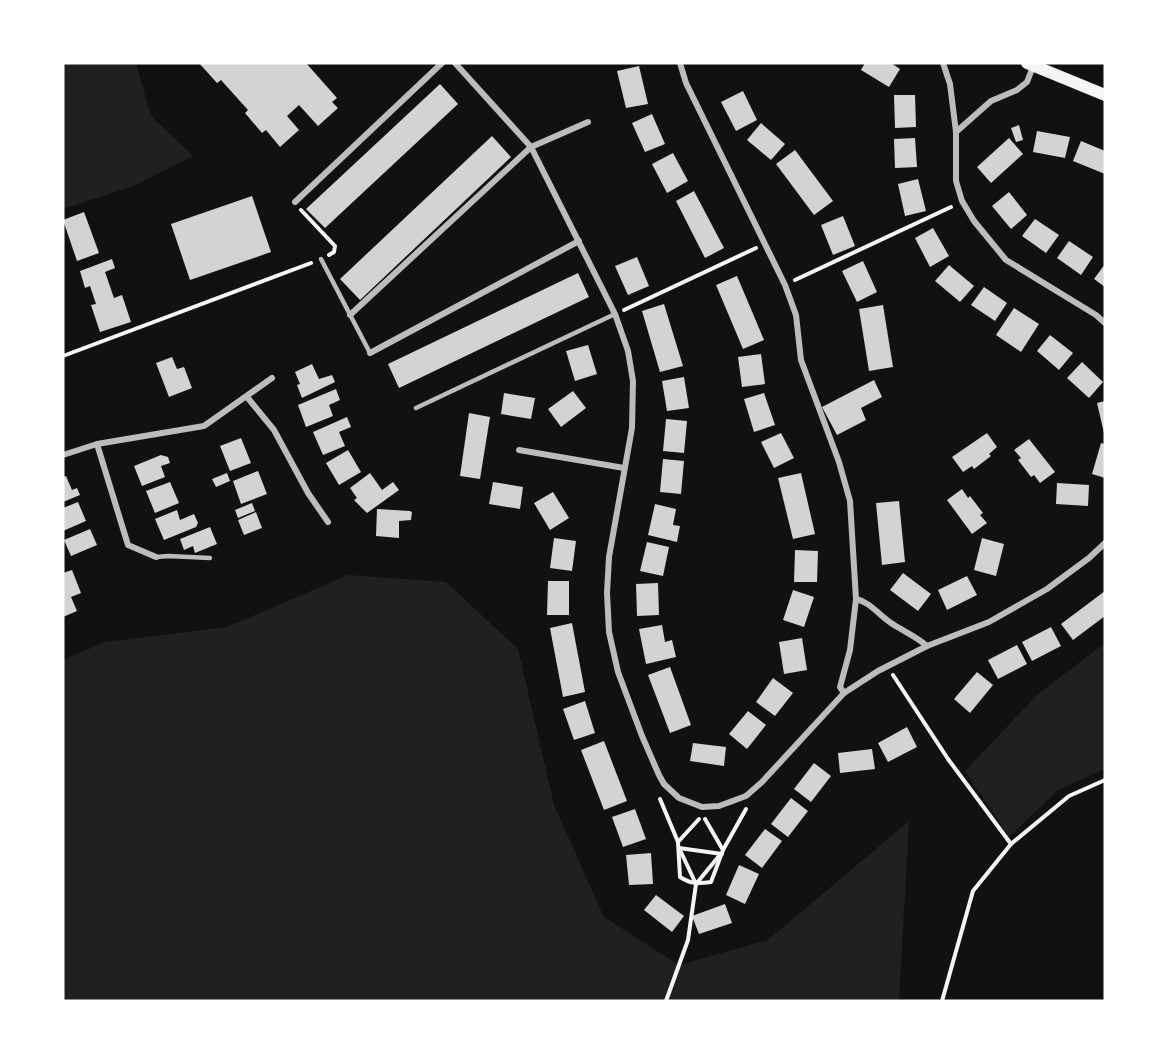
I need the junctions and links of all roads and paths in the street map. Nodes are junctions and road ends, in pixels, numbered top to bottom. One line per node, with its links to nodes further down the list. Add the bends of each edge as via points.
1 (442, 63): 11 (street)
2 (455, 63): 9 (street)
3 (680, 63): 13 (street, via 686,83)
4 (944, 63): 8 (street)
5 (1032, 64): 6 (main road); 8 (street, via 1027,82 991,101)
6 (1105, 95)
7 (588, 122): 9 (street)
8 (956, 132): 10 (street, via 956,181)
9 (531, 147): 12 (street); 17 (street)
10 (962, 201): 15 (path); 18 (street, via 1006,260)
11 (295, 202): 14 (path, via 335,246 334,252)
12 (579, 241): 16 (street); 19 (street)
13 (765, 244): 15 (street); 16 (path)
14 (321, 259): 17 (lane); 20 (path)
15 (785, 285): 32 (street, via 796,315 801,360 850,501)
16 (615, 314): 23 (lane); 27 (street, via 633,381 633,428)
17 (350, 315): 19 (lane)
18 (1105, 323)
19 (370, 353)
20 (63, 356)
21 (272, 378): 22 (street)
22 (247, 396): 24 (street, via 204,426); 28 (street, via 274,430)
23 (416, 408)
24 (97, 444): 26 (street); 30 (street, via 128,545)
25 (519, 450): 27 (street)
26 (63, 455)
27 (624, 468): 37 (street, via 609,557 609,632 618,672)
28 (328, 522)
29 (1105, 543): 33 (street, via 1047,589 988,622)
30 (156, 557): 31 (lane)
31 (210, 558)
32 (856, 598): 33 (street); 35 (street, via 850,650 840,687)
33 (927, 646): 34 (street)
34 (888, 666): 35 (street); 40 (path, via 948,759)
35 (844, 693): 38 (street)
36 (1105, 780): 40 (path, via 1069,796)
37 (664, 784): 38 (street, via 679,798 702,807 719,806); 39 (path, via 656,789)
38 (746, 796): 42 (path, via 749,804)
39 (678, 842): 41 (path); 42 (path, via 703,815)
40 (1011, 844): 45 (path, via 973,891)
41 (679, 848): 42 (path); 43 (path); 43 (path, via 680,877)
42 (722, 852): 43 (path); 43 (path, via 711,882)
43 (696, 884): 44 (path, via 688,940)
44 (666, 1001)
45 (942, 1001)

